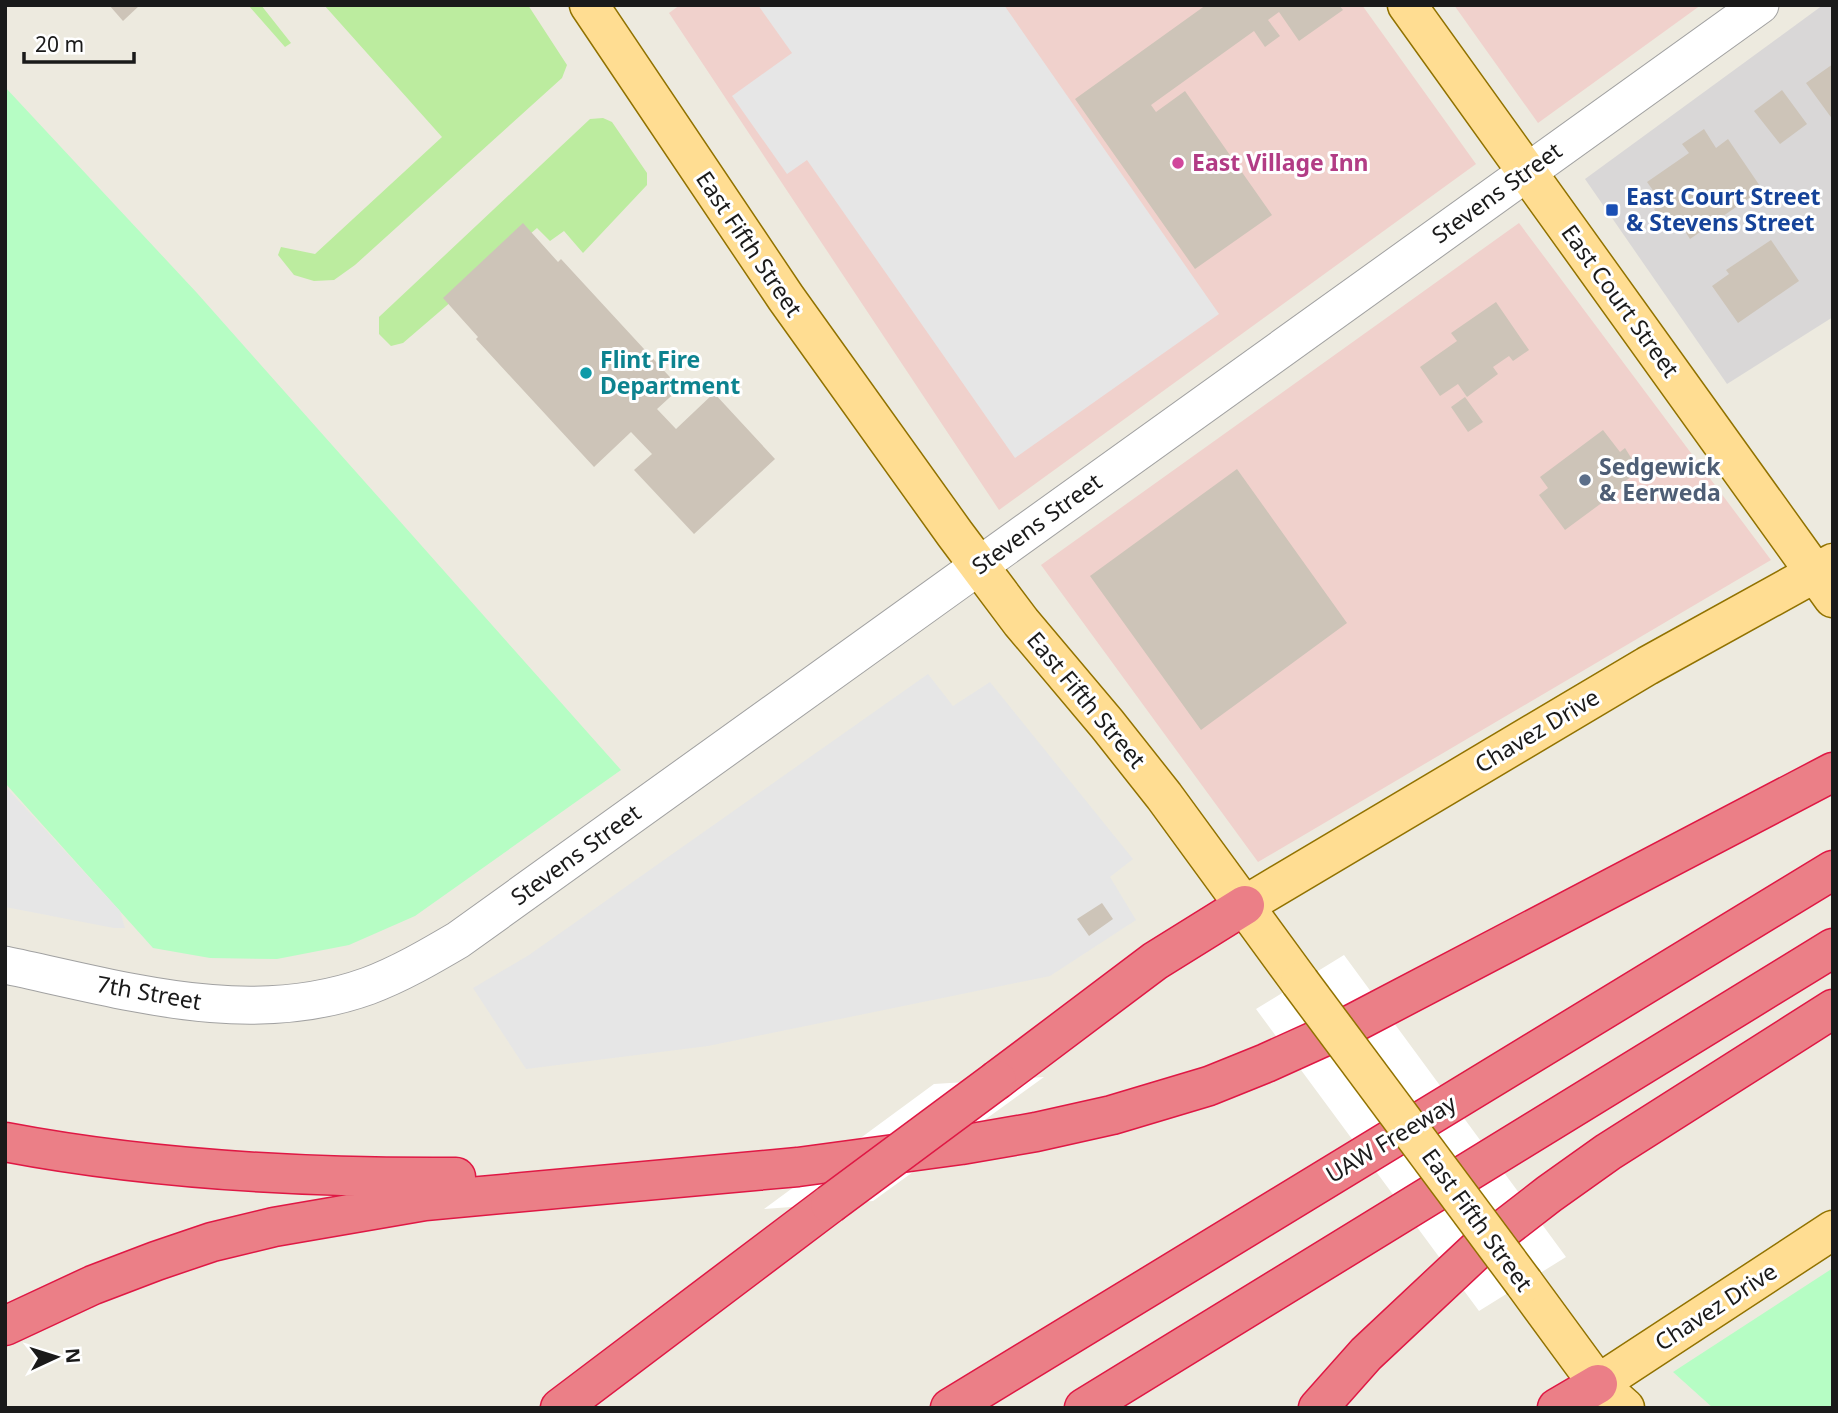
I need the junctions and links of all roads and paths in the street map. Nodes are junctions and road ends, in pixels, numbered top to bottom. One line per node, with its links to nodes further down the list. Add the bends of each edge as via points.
1 (1407, 5): 4 (main road, East Court Street)
2 (1760, 5): 4 (street, Stevens Street)
3 (595, 8): 5 (main road, East Fifth Street, via 786,299)
4 (1527, 172): 5 (street, Stevens Street); 6 (main road, East Court Street)
5 (979, 566): 9 (main road, East Fifth Street, via 1137,761); 12 (street, Stevens Street, via 458,940 367,986)
6 (1827, 578): 9 (main road, Chavez Drive, via 1647,666)
7 (1833, 772): 15 (highway, via 1373,1013 1209,1086 1036,1132)
8 (1833, 870): 20 (highway, UAW Freeway)
9 (1245, 905): 18 (main road, East Fifth Street, bridge); 19 (highway, bridge, via 1155,961)
10 (1833, 948): 21 (highway)
11 (5, 965): 12 (street, 7th Street, via 184,1001 237,1006)
12 (294, 1003)
13 (1833, 1009): 22 (highway, via 1608,1152 1478,1249 1366,1354)
14 (5, 1142): 15 (highway, via 177,1165 345,1176 483,1177)
15 (798, 1167): 17 (highway, via 425,1201 274,1227 156,1261)
16 (1833, 1230): 18 (main road, Chavez Drive)
17 (5, 1326)
18 (1612, 1396): 23 (highway)
19 (560, 1408)
20 (950, 1408)
21 (1084, 1408)
22 (1318, 1408)
23 (1557, 1408)

